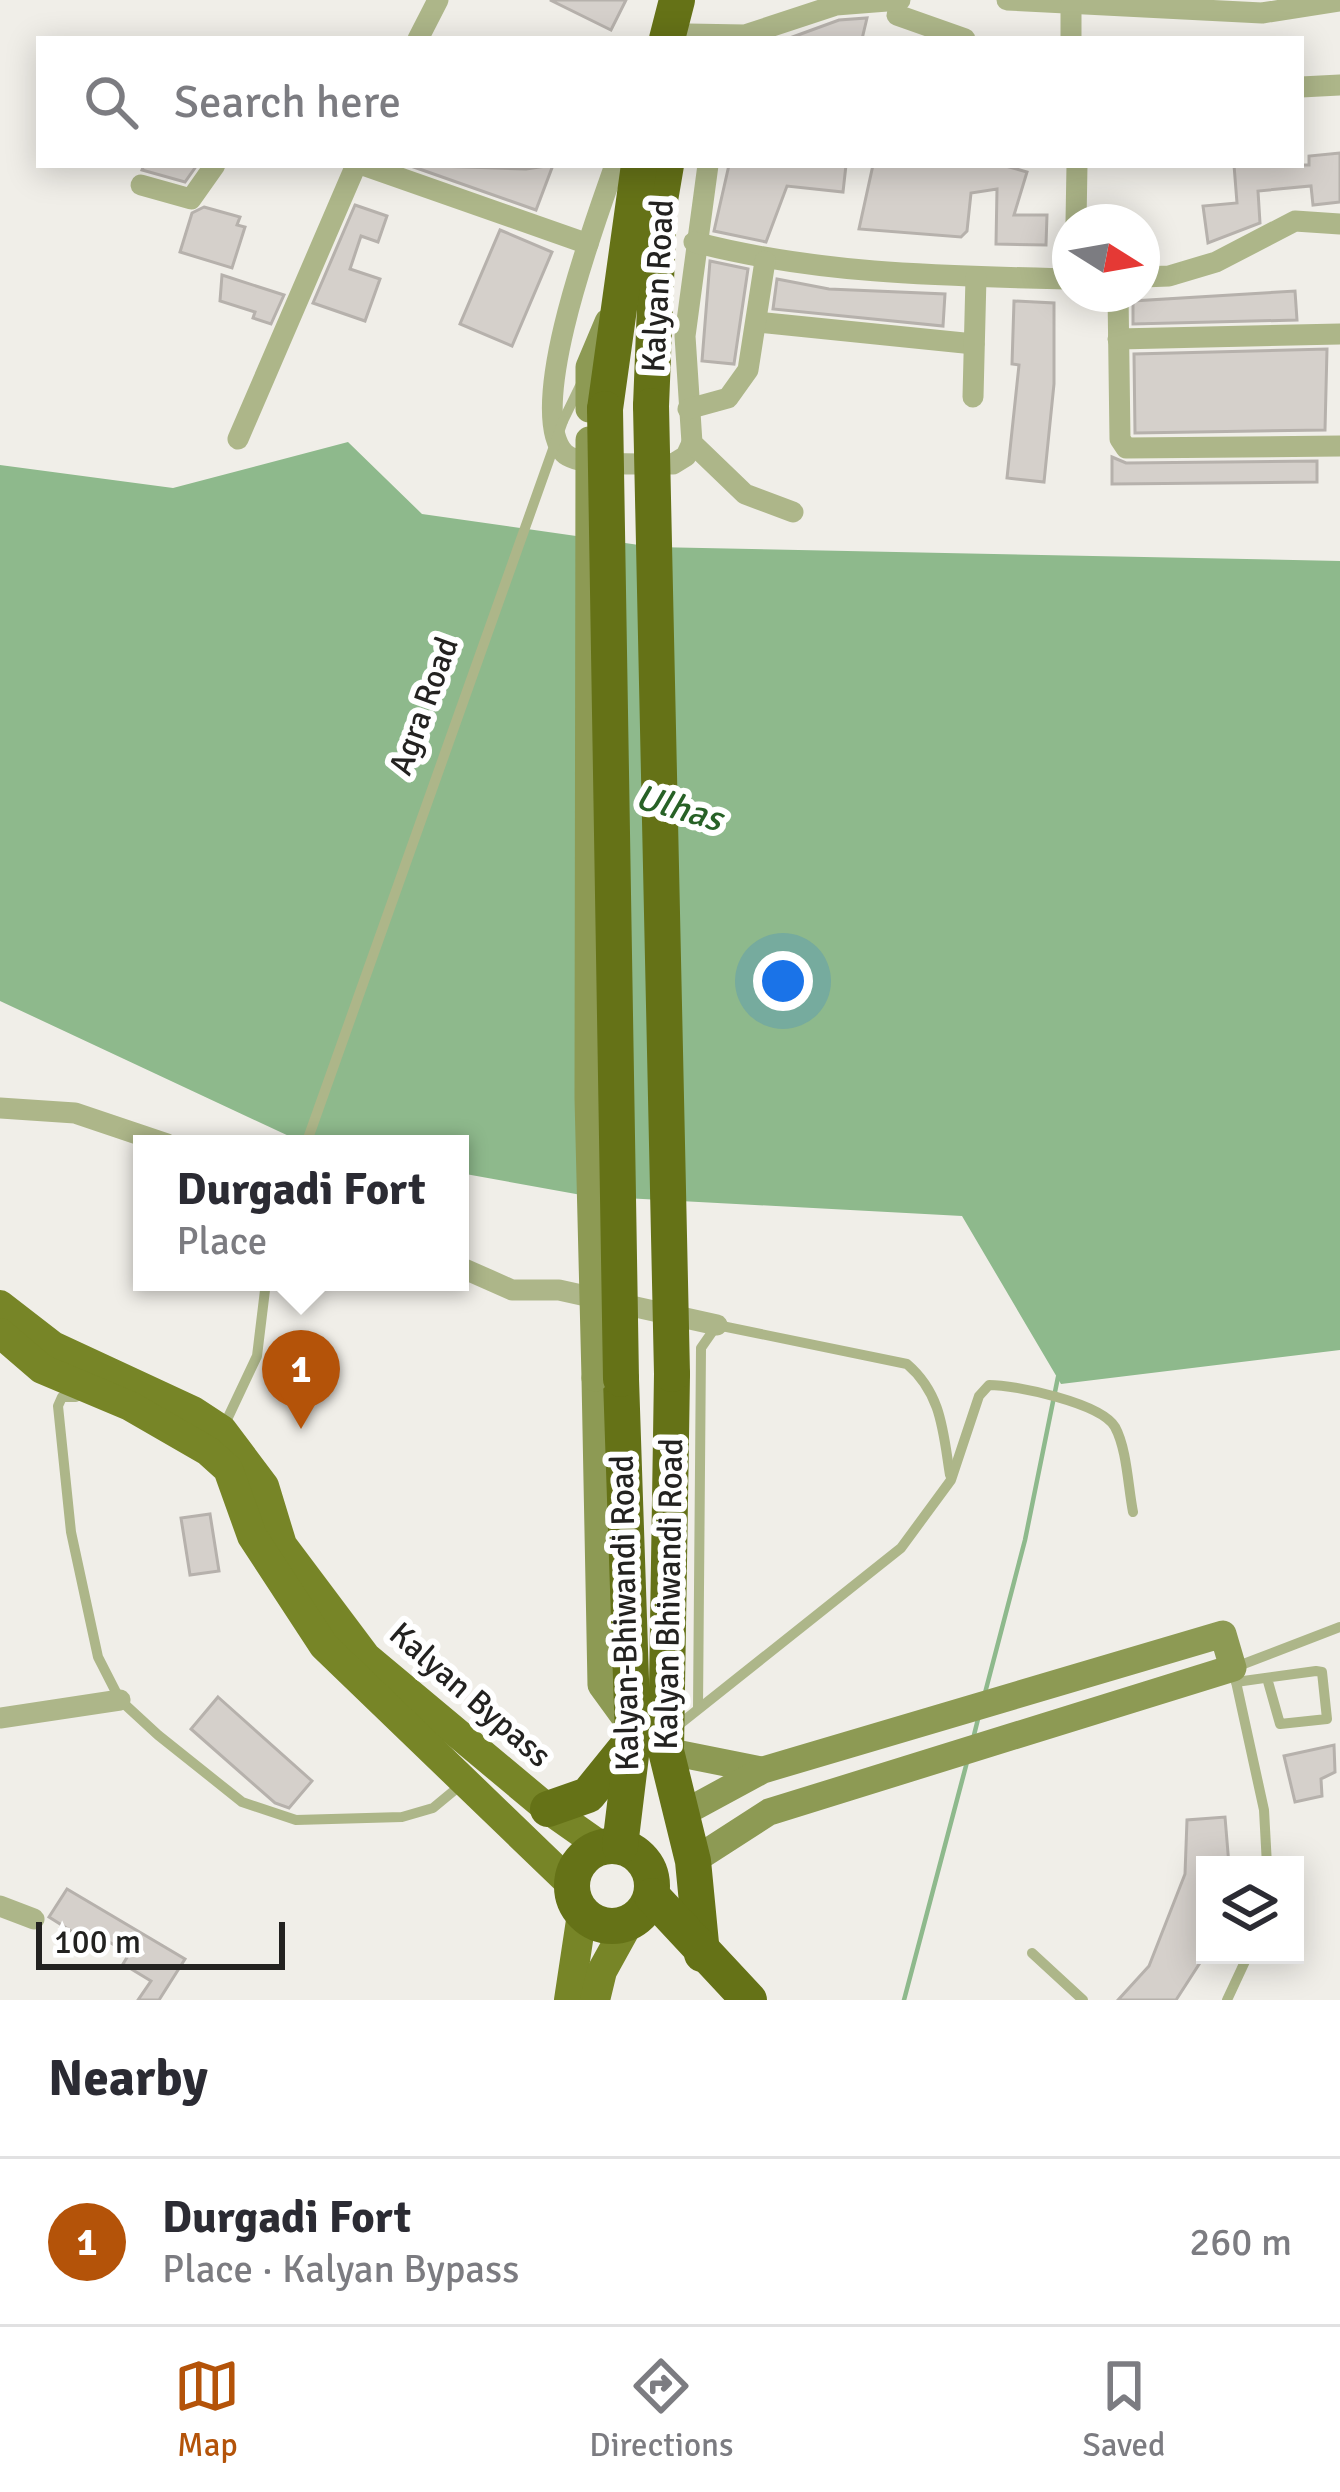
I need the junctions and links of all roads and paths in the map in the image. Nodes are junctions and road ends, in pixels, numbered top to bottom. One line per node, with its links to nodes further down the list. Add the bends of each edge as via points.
1 (438, 0): 7 (street)
2 (1007, 0): 4 (street)
3 (1340, 1): 4 (street, via 1262,13)
4 (1060, 2): 12 (street)
5 (899, 5): 9 (street, via 836,5); 10 (street); 11 (street)
6 (684, 22): 8 (street)
7 (420, 36)
8 (727, 36)
9 (739, 36)
10 (894, 36)
11 (959, 36)
12 (1070, 36)
13 (1340, 85): 14 (street)
14 (1304, 87)
15 (213, 168): 23 (street, via 191,199)
16 (359, 168): 41 (street)
17 (369, 168): 27 (street)
18 (614, 168): 27 (street)
19 (639, 168): 32 (highway)
20 (665, 168): 39 (highway, Kalyan Road, via 659,206)
21 (707, 168): 26 (street)
22 (1073, 168): 24 (street)
23 (141, 184)
24 (1075, 204)
25 (1340, 224): 29 (street, via 1295,220 1216,262)
26 (694, 242): 28 (street); 39 (street)
27 (588, 244): 42 (street, via 554,377 564,453 580,461 673,464)
28 (765, 261): 30 (street); 34 (street)
29 (1160, 276)
30 (976, 277): 31 (street); 37 (street)
31 (1052, 279)
32 (620, 296): 40 (highway); 40 (street, via 589,367)
33 (1118, 312): 36 (street)
34 (757, 322): 37 (street); 39 (street, via 748,370 728,398)
35 (1340, 334): 36 (street)
36 (1118, 338): 43 (street, via 1126,448)
37 (974, 344): 38 (street)
38 (973, 397)
39 (670, 408): 42 (street); 53 (highway, Kalyan Road, bridge)
40 (586, 413): 47 (lane, Agra Road, bridge); 64 (highway, Kalyan-Bhiwandi Road, bridge, via 608,1378)
41 (238, 439)
42 (692, 443): 44 (street, via 745,494)
43 (1340, 446)
44 (794, 512)
45 (0, 1108): 46 (street, via 75,1113)
46 (140, 1135)
47 (309, 1135)
48 (469, 1271): 51 (street, via 512,1290 560,1290)
49 (265, 1291): 55 (lane, via 256,1356)
50 (0, 1305): 55 (main road, Kalyan Bypass, via 53,1346 193,1411)
51 (717, 1325): 56 (lane, via 908,1364 939,1405); 62 (lane, via 701,1348)
52 (0, 1333): 54 (main road, Kalyan Bypass, via 42,1369)
53 (672, 1374): 64 (highway, Kalyan Bhiwandi Road)
54 (130, 1406): 55 (main road, Kalyan Bypass); 61 (lane, via 70,1395 58,1406 71,1532 98,1657)
55 (215, 1440): 66 (main road, Kalyan Bypass, via 252,1536 324,1646); 68 (main road, Kalyan Bypass, via 264,1486 283,1545 366,1657)
56 (951, 1480): 57 (lane, via 983,1389 997,1385 1105,1416 1116,1429); 62 (lane, via 901,1548)
57 (1133, 1512)
58 (1340, 1627): 59 (lane)
59 (1235, 1675): 60 (lane); 65 (street, via 1223,1634); 70 (street, via 970,1749); 71 (lane)
60 (1267, 1678): 60 (lane, via 1322,1672 1327,1719 1280,1724)
61 (120, 1700): 63 (street); 66 (lane, via 242,1802 275,1816 402,1817 433,1808)
62 (698, 1708): 64 (lane)
63 (0, 1718)
64 (650, 1738): 65 (street); 68 (highway, via 588,1796); 69 (highway, Kalyan Bhiwandi Road); 73 (highway, Kalyan-Bhiwandi Road)
65 (763, 1771): 67 (street)
66 (465, 1782): 74 (main road, Kalyan Bypass)
67 (736, 1785): 69 (street); 70 (street)
68 (548, 1809): 73 (main road, Kalyan Bypass)
69 (680, 1815): 72 (highway, Kalyan Bhiwandi Road)
70 (752, 1823): 72 (street)
71 (1267, 1856)
72 (693, 1861): 78 (highway, Kalyan Bhiwandi Road)
73 (631, 1882): 74 (highway, via 603,1926); 74 (highway, via 580,1861); 78 (highway); 81 (main road); 82 (highway)
74 (577, 1899): 80 (main road)
75 (0, 1906): 76 (street)
76 (34, 1919)
77 (1032, 1953): 84 (lane)
78 (702, 1954): 83 (highway)
79 (1244, 1964): 85 (lane)
80 (569, 2000)
81 (595, 2000)
82 (720, 2000)
83 (749, 2000)
84 (1083, 2000)
85 (1228, 2000)

